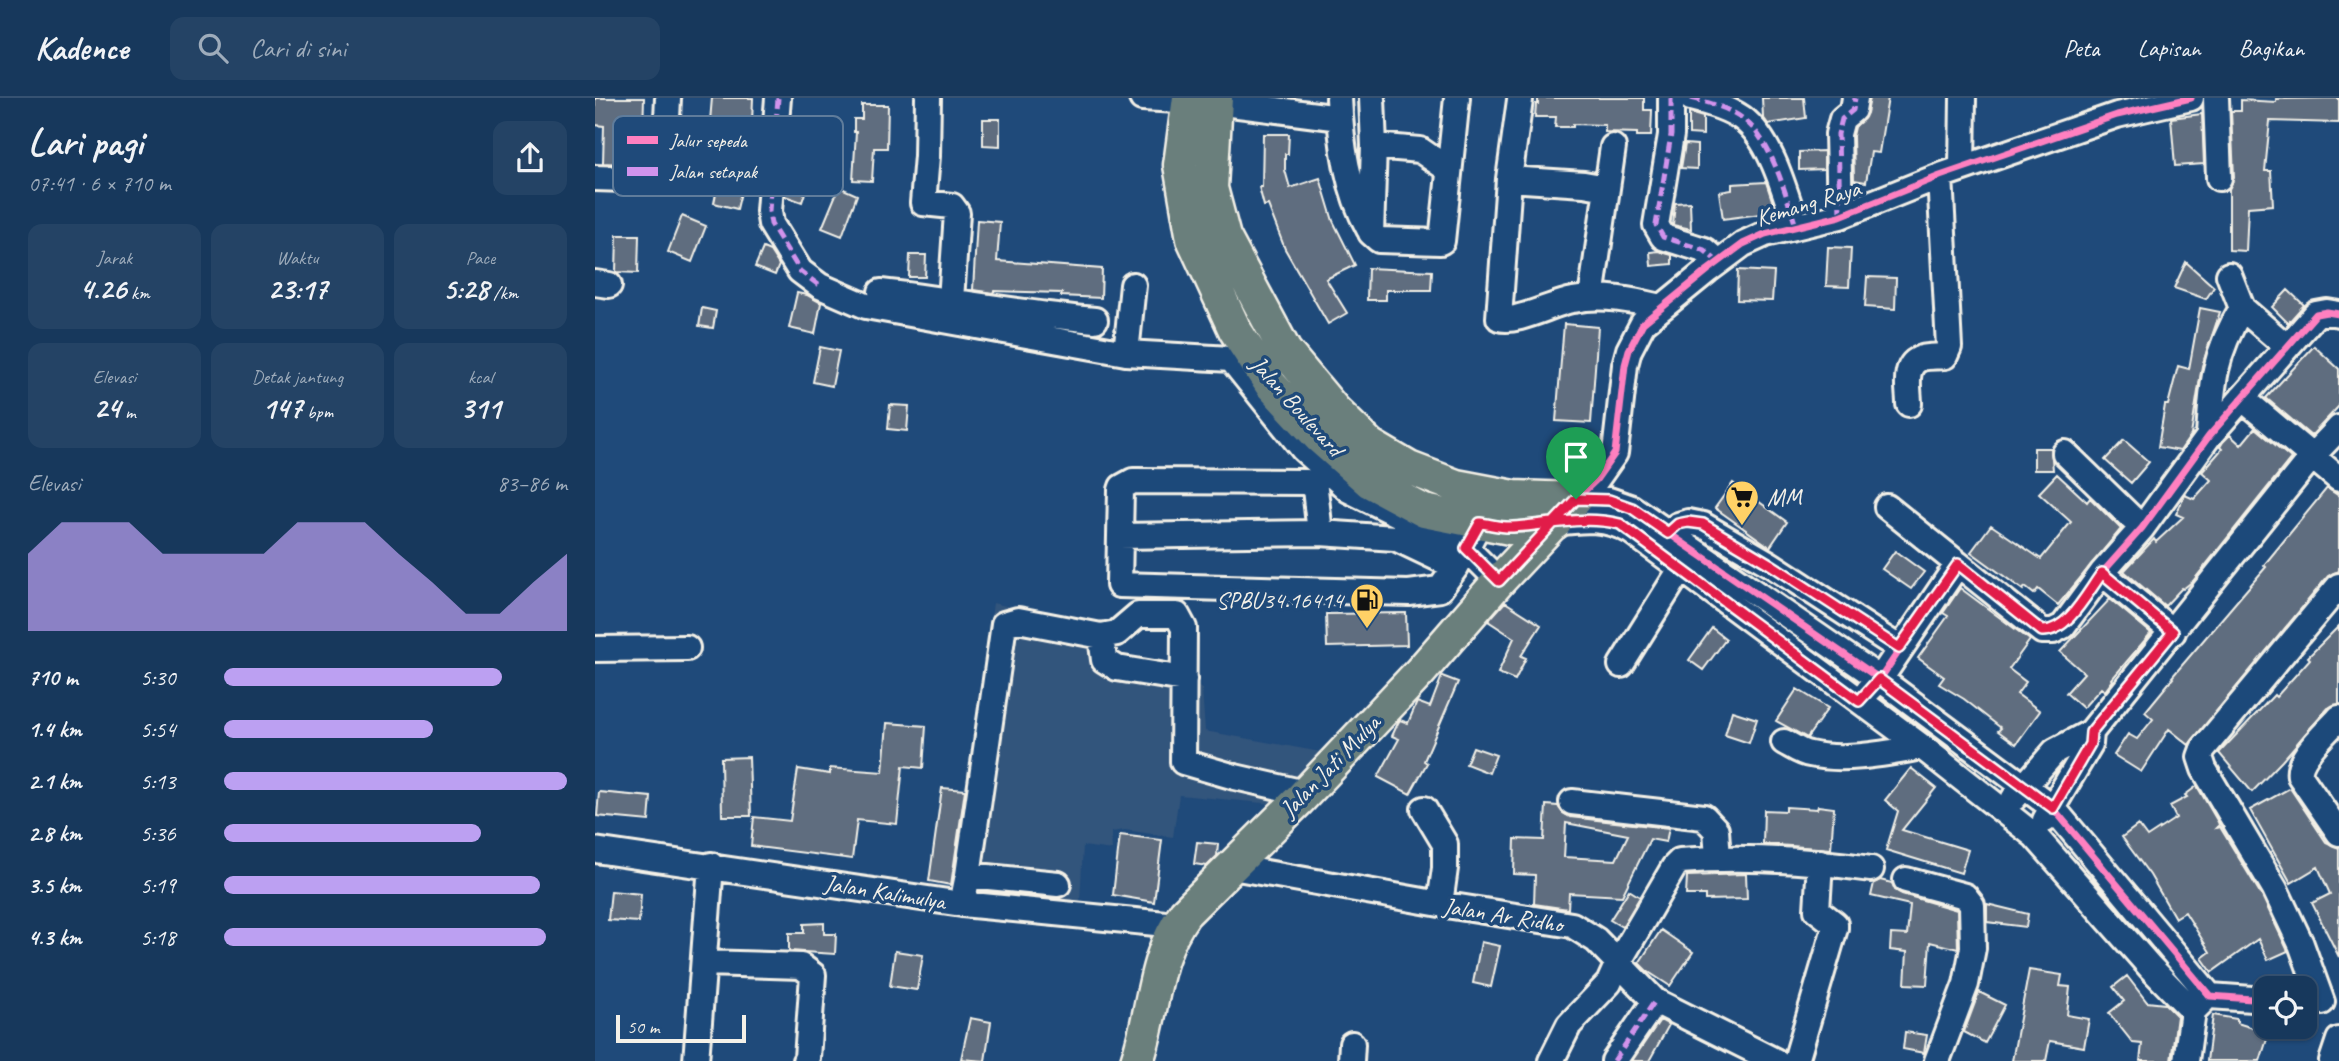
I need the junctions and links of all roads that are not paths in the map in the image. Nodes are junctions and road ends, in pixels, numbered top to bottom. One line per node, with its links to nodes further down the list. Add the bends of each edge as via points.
1 (668, 98): 16 (street)
2 (778, 98): 17 (street)
3 (928, 98): 36 (street, via 923,204 952,206 957,213)
4 (1142, 98): 13 (street)
5 (1372, 98): 18 (street)
6 (1457, 98): 20 (street)
7 (1671, 98): 31 (street, via 1671,135 1656,225 1663,237 1704,250)
8 (1691, 98): 29 (street, via 1731,112 1749,124 1777,167)
9 (1855, 98): 28 (street, via 1838,134)
10 (1963, 98): 21 (street)
11 (2191, 98): 21 (street, Kemang Raya, via 2117,115)
12 (2216, 98): 23 (street)
13 (1202, 100): 15 (street); 43 (main road, Jalan Boulevard, via 1180,165 1193,239); 51 (main road, Jalan Boulevard, via 1211,188 1224,237 1285,351 1335,411 1370,445 1409,468 1456,486 1514,497)
14 (1520, 100): 25 (street)
15 (1340, 108): 30 (street, via 1347,171)
16 (667, 116)
17 (777, 116)
18 (1374, 146): 20 (street, via 1420,150); 30 (street)
19 (1613, 147): 26 (street)
20 (1450, 170): 30 (street, via 1442,242 1379,240)
21 (1951, 172): 28 (street, Kemang Raya); 45 (street, via 1949,347 1945,356 1911,365)
22 (595, 178): 24 (street)
23 (2218, 178)
24 (613, 179)
25 (1509, 179): 26 (street); 35 (street, via 1499,318 1511,319)
26 (1607, 188): 35 (street)
27 (770, 196): 42 (street, via 771,224 800,271 820,286 866,306)
28 (1840, 216): 29 (street, Kemang Raya)
29 (1796, 226): 31 (street, Kemang Raya, via 1743,244)
30 (1371, 233)
31 (1718, 262): 37 (street, Kemang Raya)
32 (2229, 275): 38 (street)
33 (1133, 285): 42 (street)
34 (881, 292): 36 (street)
35 (1591, 298): 37 (street, via 1619,297)
36 (951, 300): 40 (street)
37 (1661, 307): 51 (street, Kemang Raya, via 1643,323 1629,350 1615,453)
38 (2242, 308): 41 (street); 47 (street, via 2219,350)
39 (2339, 314): 41 (street, via 2316,314)
40 (1095, 320)
41 (2287, 347): 44 (street)
42 (1126, 354): 43 (street)
43 (1240, 356): 58 (main road, Jalan Boulevard, via 1370,482)
44 (2242, 398): 47 (street); 49 (street)
45 (1909, 404)
46 (2339, 428): 49 (street)
47 (2209, 436): 54 (street)
48 (2065, 453): 54 (street)
49 (2313, 455): 50 (street); 64 (street)
50 (2339, 479)
51 (1576, 499): 53 (main road, Jalan Jati Mulya); 56 (street, via 1609,500 1632,508)
52 (1887, 507): 59 (street)
53 (1555, 523): 58 (main road, Jalan Boulevard); 60 (street, via 1603,520 1620,524); 61 (main road, Jalan Jati Mulya)
54 (2142, 528): 62 (street)
55 (1319, 533): 57 (street); 57 (street, via 1315,489 1307,482 1133,481 1121,490); 58 (street)
56 (1668, 533): 67 (street, via 1678,524 1703,524); 71 (street)
57 (1120, 536): 58 (street, via 1119,585 1409,593 1440,589)
58 (1478, 541): 61 (street); 61 (main road, via 1517,539)
59 (1958, 564): 62 (street, via 2042,631 2063,626); 67 (street)
60 (1681, 569): 69 (street); 72 (street)
61 (1510, 570): 78 (main road, Jalan Jati Mulya)
62 (2102, 573): 64 (street)
63 (2339, 586): 101 (street, via 2200,757 2275,889)
64 (2173, 632): 74 (street)
65 (1101, 636): 70 (street, via 1104,660 1117,668); 70 (street, via 1117,633 1138,615 1177,615 1184,628); 91 (street, via 1018,620 1004,624)
66 (687, 648): 68 (street)
67 (1899, 648): 71 (street)
68 (595, 649)
69 (1621, 665)
70 (1184, 679): 78 (street, via 1183,761)
71 (1879, 679): 72 (street); 77 (street)
72 (1859, 701): 76 (street)
73 (2339, 719): 83 (street, via 2302,760 2299,771)
74 (2091, 732): 77 (street, via 2055,751); 80 (street, via 2090,744)
75 (1784, 742): 76 (street, via 1808,754 1835,756)
76 (1922, 747): 82 (street)
77 (2024, 785): 80 (street); 82 (street)
78 (1305, 793): 89 (main road, Jalan Jati Mulya)
79 (1572, 802): 86 (street, via 1704,817 1716,830)
80 (2053, 808): 84 (street); 102 (street)
81 (1424, 809): 95 (street, via 1445,844)
82 (2004, 811): 84 (street)
83 (2339, 833)
84 (2035, 836): 102 (street, via 2151,968)
85 (595, 850): 88 (street, Jalan Kalimulya)
86 (1718, 858): 87 (street); 98 (street, via 1680,861 1674,867)
87 (1820, 862): 90 (street); 110 (street, via 1817,910 1835,928)
88 (711, 865): 94 (street, Jalan Kalimulya); 97 (street)
89 (1232, 867): 95 (street, Jalan Ar Ridho); 96 (main road, Jalan Jati Mulya)
90 (1871, 869)
91 (968, 875): 93 (street); 94 (street)
92 (1906, 880): 111 (street, via 1965,896 1972,905 1973,948 1966,984)
93 (1058, 884)
94 (962, 904): 96 (street, Jalan Kalimulya)
95 (1440, 904): 98 (street, Jalan Ar Ridho, via 1572,925 1596,940)
96 (1176, 925): 106 (main road, Jalan Jati Mulya, via 1161,958)
97 (704, 963): 104 (street); 105 (street, via 801,966 813,975)
98 (1618, 963): 99 (street, Jalan Ar Ridho); 107 (street, via 1609,983 1569,1025)
99 (1655, 1001): 108 (street); 109 (street, Jalan Ar Ridho)
100 (2254, 1001): 102 (street)
101 (2322, 1002)
102 (2201, 1003): 112 (street)
103 (2339, 1040): 113 (street)
104 (696, 1061)
105 (805, 1061)
106 (1136, 1061)
107 (1551, 1061)
108 (1613, 1061)
109 (1775, 1061)
110 (1796, 1061)
111 (1937, 1061)
112 (2186, 1061)
113 (2332, 1061)

